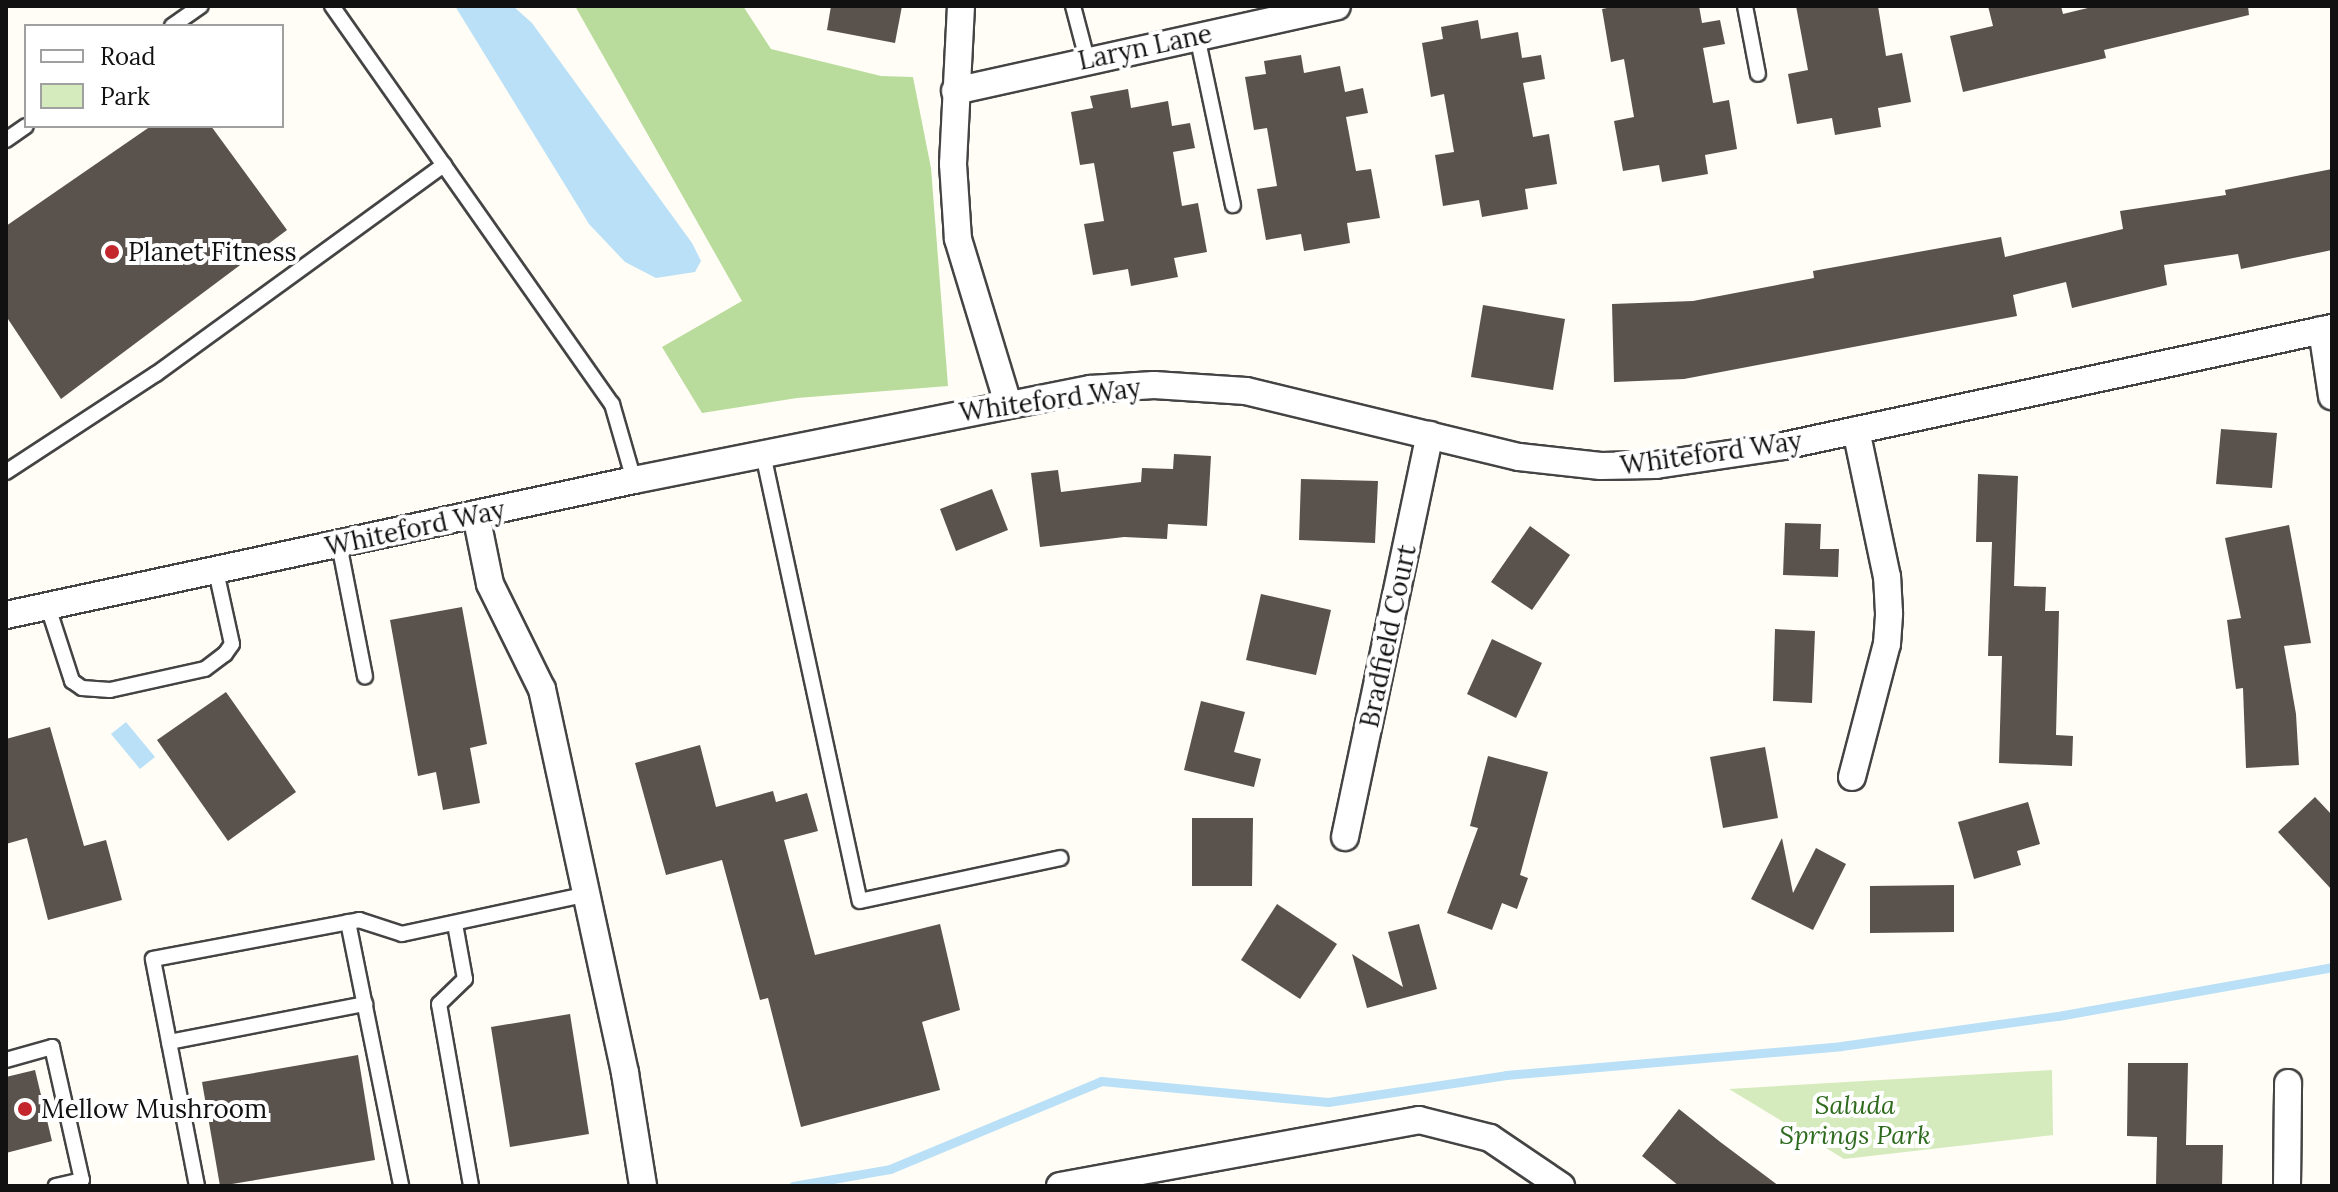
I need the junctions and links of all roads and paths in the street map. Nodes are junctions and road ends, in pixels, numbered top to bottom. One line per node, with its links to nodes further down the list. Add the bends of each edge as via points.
1 (201, 6): 7 (lane)
2 (332, 6): 14 (lane)
3 (961, 6): 11 (street)
4 (1073, 6): 9 (lane)
5 (1337, 6): 8 (street, Laryn Lane)
6 (1745, 6): 10 (lane)
7 (175, 24)
8 (1197, 36): 9 (street, Laryn Lane); 15 (lane)
9 (1087, 59): 11 (street, Laryn Lane)
10 (1758, 74)
11 (955, 91): 18 (street, via 958,239)
12 (24, 127): 13 (lane)
13 (6, 140)
14 (444, 165): 22 (lane, via 156,374); 23 (lane, via 612,404)
15 (1233, 205)
16 (2327, 329): 17 (street); 19 (street, Whiteford Way)
17 (2332, 396)
18 (1008, 404): 20 (street, Whiteford Way, via 1090,389 1209,387 1291,399); 21 (street, Whiteford Way)
19 (1856, 430): 20 (street, Whiteford Way, via 1720,457 1601,466 1519,457); 30 (street, via 1887,577 1889,613 1887,644)
20 (1430, 435): 31 (street, Bradfield Court)
21 (763, 454): 23 (street, Whiteford Way); 32 (lane, via 860,901)
22 (6, 472)
23 (634, 480): 24 (street, Whiteford Way)
24 (476, 515): 25 (street, Whiteford Way); 33 (street, via 490,584 542,689)
25 (339, 544): 26 (street, Whiteford Way); 29 (lane)
26 (216, 571): 27 (street, Whiteford Way); 27 (lane, via 232,644 219,661 205,669 110,690 82,688 72,681)
27 (48, 607): 28 (street, Whiteford Way)
28 (6, 615)
29 (365, 676)
30 (1852, 777)
31 (1345, 837)
32 (1060, 858)
33 (588, 894): 35 (lane); 44 (street)
34 (348, 922): 35 (lane, via 374,921 402,934); 36 (lane); 37 (lane, via 153,959)
35 (455, 924): 43 (lane, via 465,979 439,1004)
36 (365, 1004): 37 (lane); 42 (lane)
37 (169, 1042): 41 (lane)
38 (6, 1060): 40 (lane, via 52,1047 82,1180)
39 (2288, 1083): 47 (street)
40 (56, 1186)
41 (197, 1186)
42 (401, 1186)
43 (471, 1186)
44 (643, 1186)
45 (1060, 1186): 46 (street, via 1419,1120 1490,1138)
46 (1561, 1186)
47 (2287, 1186)

